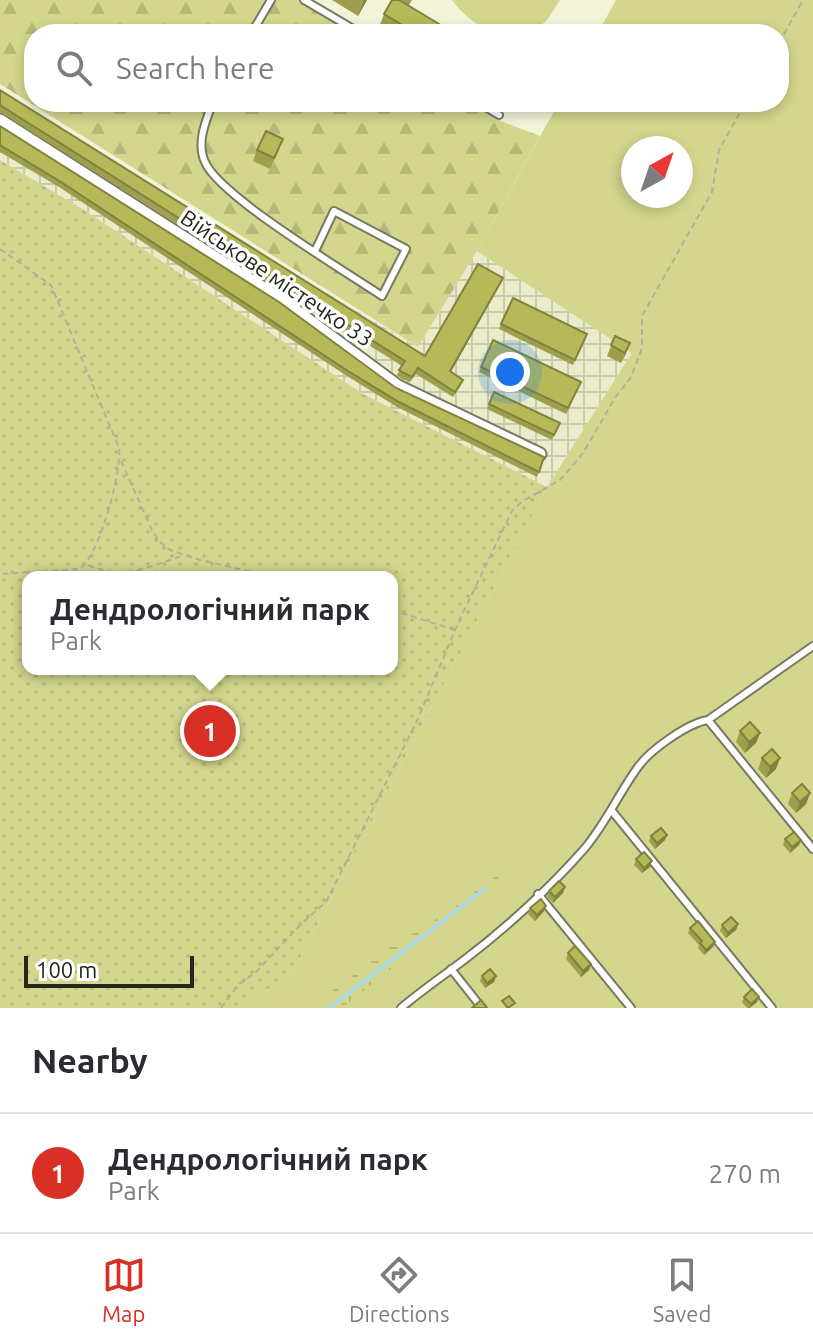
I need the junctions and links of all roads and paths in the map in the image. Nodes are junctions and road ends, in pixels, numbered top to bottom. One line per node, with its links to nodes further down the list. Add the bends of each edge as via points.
1 (271, 0): 4 (lane)
2 (304, 0): 5 (lane)
3 (803, 0): 6 (path)
4 (257, 24)
5 (345, 24)
6 (789, 25)
7 (210, 112): 13 (lane, via 201,144 210,172)
8 (494, 112): 10 (lane)
9 (740, 112): 25 (path, via 719,150 712,192 642,316 642,348 631,377 568,471 512,511)
10 (499, 115)
11 (0, 120): 14 (street, Військове містечко 33, via 279,298 398,386)
12 (0, 249): 15 (path, via 51,285)
13 (315, 251): 13 (lane, via 382,296 406,249 334,211)
14 (540, 454)
15 (120, 460): 16 (path, via 159,541); 17 (path)
16 (185, 555): 20 (path); 21 (path)
17 (87, 565): 18 (path); 19 (path)
18 (47, 571)
19 (101, 571)
20 (134, 571)
21 (250, 571)
22 (22, 573): 23 (path)
23 (0, 574)
24 (398, 612): 25 (path)
25 (455, 630): 34 (path, via 417,721 326,902 239,984)
26 (813, 646): 28 (lane)
27 (813, 655): 28 (lane)
28 (801, 657): 29 (lane)
29 (708, 720): 30 (lane, via 671,737 640,764); 31 (lane)
30 (612, 811): 32 (lane); 38 (lane)
31 (813, 849)
32 (538, 894): 33 (lane); 37 (lane)
33 (451, 969): 35 (lane); 36 (lane)
34 (221, 1008)
35 (401, 1008)
36 (482, 1008)
37 (631, 1008)
38 (772, 1008)

